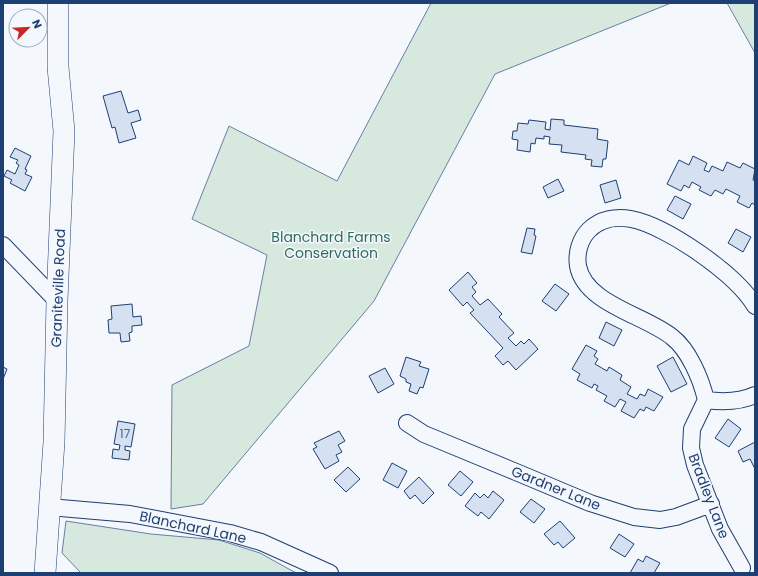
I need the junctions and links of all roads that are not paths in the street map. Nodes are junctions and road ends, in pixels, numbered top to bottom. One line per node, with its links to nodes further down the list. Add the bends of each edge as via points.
1 (58, 3): 3 (main road, Graniteville Road, via 58,66 64,131)
2 (3, 245): 3 (street)
3 (57, 301): 9 (main road, Graniteville Road, via 54,442)
4 (755, 306): 6 (street, via 739,285 711,262 641,221 612,218 596,224 581,240 578,267 587,285 606,301 672,337 686,354 703,388)
5 (755, 395): 6 (street, via 737,400)
6 (706, 400): 8 (street, Bradley Lane, via 692,429 690,443 695,465)
7 (407, 423): 8 (street, Gardner Lane, via 424,434 627,516 660,520)
8 (711, 504): 10 (street, Bradley Lane, via 720,530)
9 (49, 507): 11 (main road, Graniteville Road); 12 (street, Blanchard Lane, via 130,514 230,533 261,542)
10 (744, 567)
11 (45, 573)
12 (330, 573)

